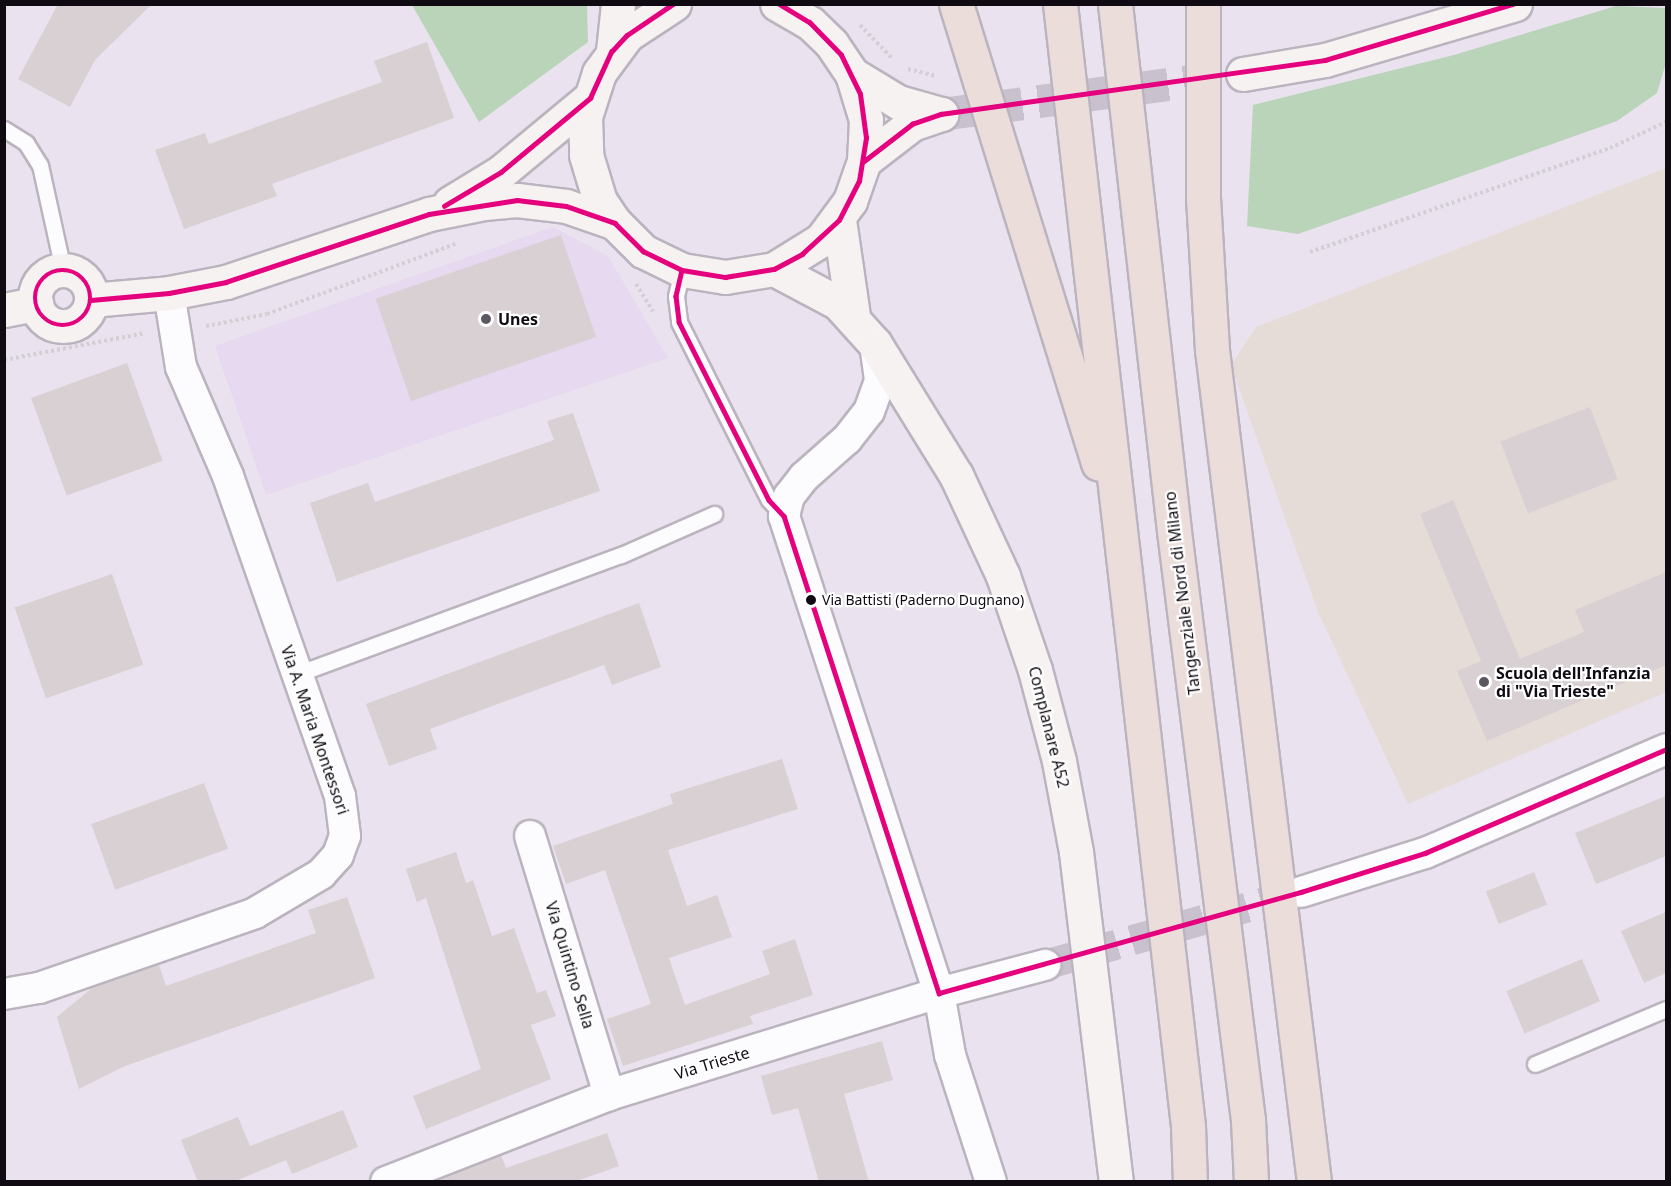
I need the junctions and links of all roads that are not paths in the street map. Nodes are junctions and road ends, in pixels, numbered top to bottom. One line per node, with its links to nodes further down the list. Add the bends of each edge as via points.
1 (618, 4): 9 (main road)
2 (674, 4): 9 (main road, via 643,21)
3 (777, 4): 10 (main road, via 810,23 825,37)
4 (956, 4): 28 (highway)
5 (1060, 4): 28 (highway)
6 (1115, 4): 43 (highway, Tangenziale Nord di Milano, via 1174,531 1248,1120)
7 (1203, 4): 44 (highway, via 1203,187 1212,350)
8 (1515, 4): 11 (main road, via 1325,60)
9 (613, 51): 12 (main road)
10 (852, 74): 14 (main road, via 866,120); 14 (main road, via 898,102 941,114 912,124)
11 (1243, 74)
12 (590, 98): 15 (main road, via 501,172); 17 (main road, via 584,136 589,173)
13 (4, 129): 19 (lane, via 26,143 40,165)
14 (864, 161): 16 (main road, via 859,181)
15 (429, 214): 17 (main road, via 484,203 535,201 566,206); 21 (main road, via 275,268)
16 (839, 220): 18 (main road, via 802,254); 24 (main road, Complanare A52)
17 (615, 223): 20 (main road, via 643,251)
18 (774, 269): 20 (main road, via 725,277); 24 (main road, Complanare A52, via 822,293)
19 (63, 270): 22 (main road, via 81,276 91,291); 23 (main road, via 41,280)
20 (682, 270): 27 (lane, via 675,296 679,322 769,500)
21 (169, 293): 22 (main road); 29 (street, Via A. Maria Montessori, via 181,367 228,476)
22 (91, 300): 23 (main road, via 82,319 68,326)
23 (20, 307)
24 (853, 316): 25 (main road, Complanare A52)
25 (875, 344): 27 (street, via 880,381 869,411 848,439 804,477 789,496); 41 (main road, Complanare A52, via 956,475 1003,576 1035,670 1059,761 1076,852)
26 (714, 513): 29 (lane, via 621,555)
27 (784, 516): 34 (street)
28 (1122, 542): 42 (highway, via 1186,1115)
29 (297, 675): 35 (street, Via A. Maria Montessori, via 345,814 345,836 332,864 295,893 243,918 39,988)
30 (1666, 748): 32 (street, via 1434,849)
31 (530, 836): 38 (street, Via Quintino Sella)
32 (1301, 892)
33 (1045, 965): 34 (street, Via Trieste)
34 (939, 993): 38 (street, Via Trieste); 39 (street, via 950,1055)
35 (4, 994)
36 (1666, 1009): 37 (lane)
37 (1535, 1064)
38 (609, 1095): 40 (street, Via Trieste)
39 (984, 1180)
40 (386, 1182)
41 (1116, 1182)
42 (1190, 1182)
43 (1251, 1182)
44 (1314, 1182)

